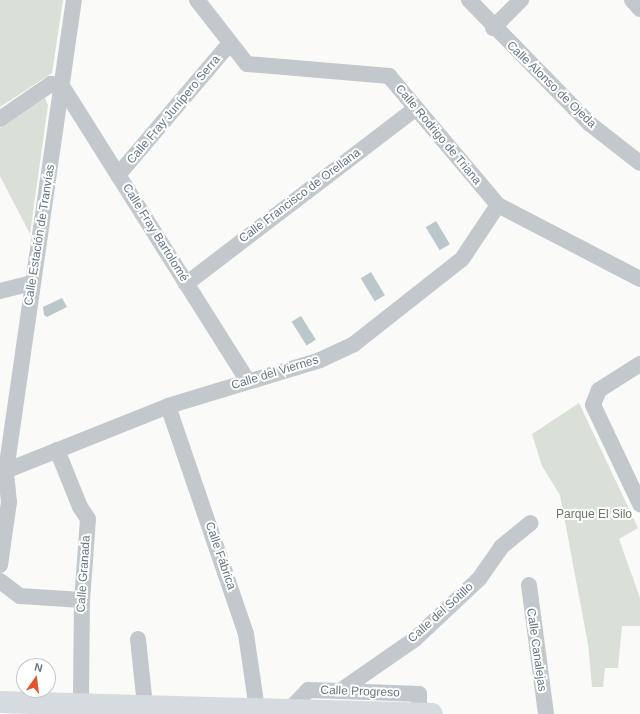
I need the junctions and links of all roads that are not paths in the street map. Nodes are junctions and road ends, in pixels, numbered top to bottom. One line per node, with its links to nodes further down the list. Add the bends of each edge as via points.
1 (74, 0): 9 (street, Calle Estación de Tranvías)
2 (197, 0): 8 (street, Calle Rodrigo de Triana)
3 (469, 0): 7 (street, Calle Alonso de Ojeda)
4 (521, 0): 7 (street)
5 (632, 0): 6 (street)
6 (640, 9)
7 (493, 28): 12 (street, Calle Alonso de Ojeda, via 590,124)
8 (229, 44): 10 (street, Calle Rodrigo de Triana, via 247,64 389,76); 13 (street, Calle Fray Junípero Serra)
9 (62, 86): 11 (street, via 51,84); 13 (street, Calle Fray Bartolomé); 16 (street, Calle Estación de Tranvías)
10 (415, 109): 14 (street, Calle Rodrigo de Triana); 17 (street, Calle Francisco de Orellana)
11 (0, 119)
12 (640, 163)
13 (118, 175): 17 (street, Calle Fray Bartolomé)
14 (498, 205): 15 (street, Calle Rodrigo de Triana); 20 (street, Calle del Viernes, via 462,259 354,344 320,360)
15 (640, 279)
16 (32, 283): 18 (street); 23 (street, Calle Estación de Tranvías)
17 (186, 284): 20 (street, Calle Fray Bartolomé)
18 (0, 291)
19 (640, 364): 24 (street, via 599,390 593,405)
20 (247, 380): 21 (street, Calle del Viernes)
21 (168, 406): 22 (street, Calle del Viernes); 35 (street, Calle Fábrica, via 246,634)
22 (57, 450): 23 (street, Calle del Viernes); 29 (street, Calle Granada, via 80,507 88,519)
23 (3, 472): 26 (street, Calle Estación de Tranvías, via 9,502)
24 (640, 504)
25 (531, 523): 33 (street, Calle del Sotillo, via 501,547 479,579)
26 (0, 565)
27 (0, 581): 29 (street, via 20,596)
28 (529, 585): 40 (street, Calle Canalejas)
29 (82, 600): 32 (street, Calle Granada)
30 (138, 639): 34 (street)
31 (0, 702): 32 (main road, Calle Progreso)
32 (81, 704): 34 (main road, Calle Progreso)
33 (341, 706): 36 (main road, Calle Progreso); 37 (main road, Calle Progreso); 38 (street, Calle Progreso, via 419,694)
34 (157, 709): 35 (main road, Calle Progreso)
35 (248, 710): 36 (main road, Calle Progreso)
36 (300, 711)
37 (386, 713): 38 (main road, Calle Progreso)
38 (419, 714): 39 (main road, Calle Progreso)
39 (432, 714)
40 (546, 714)

